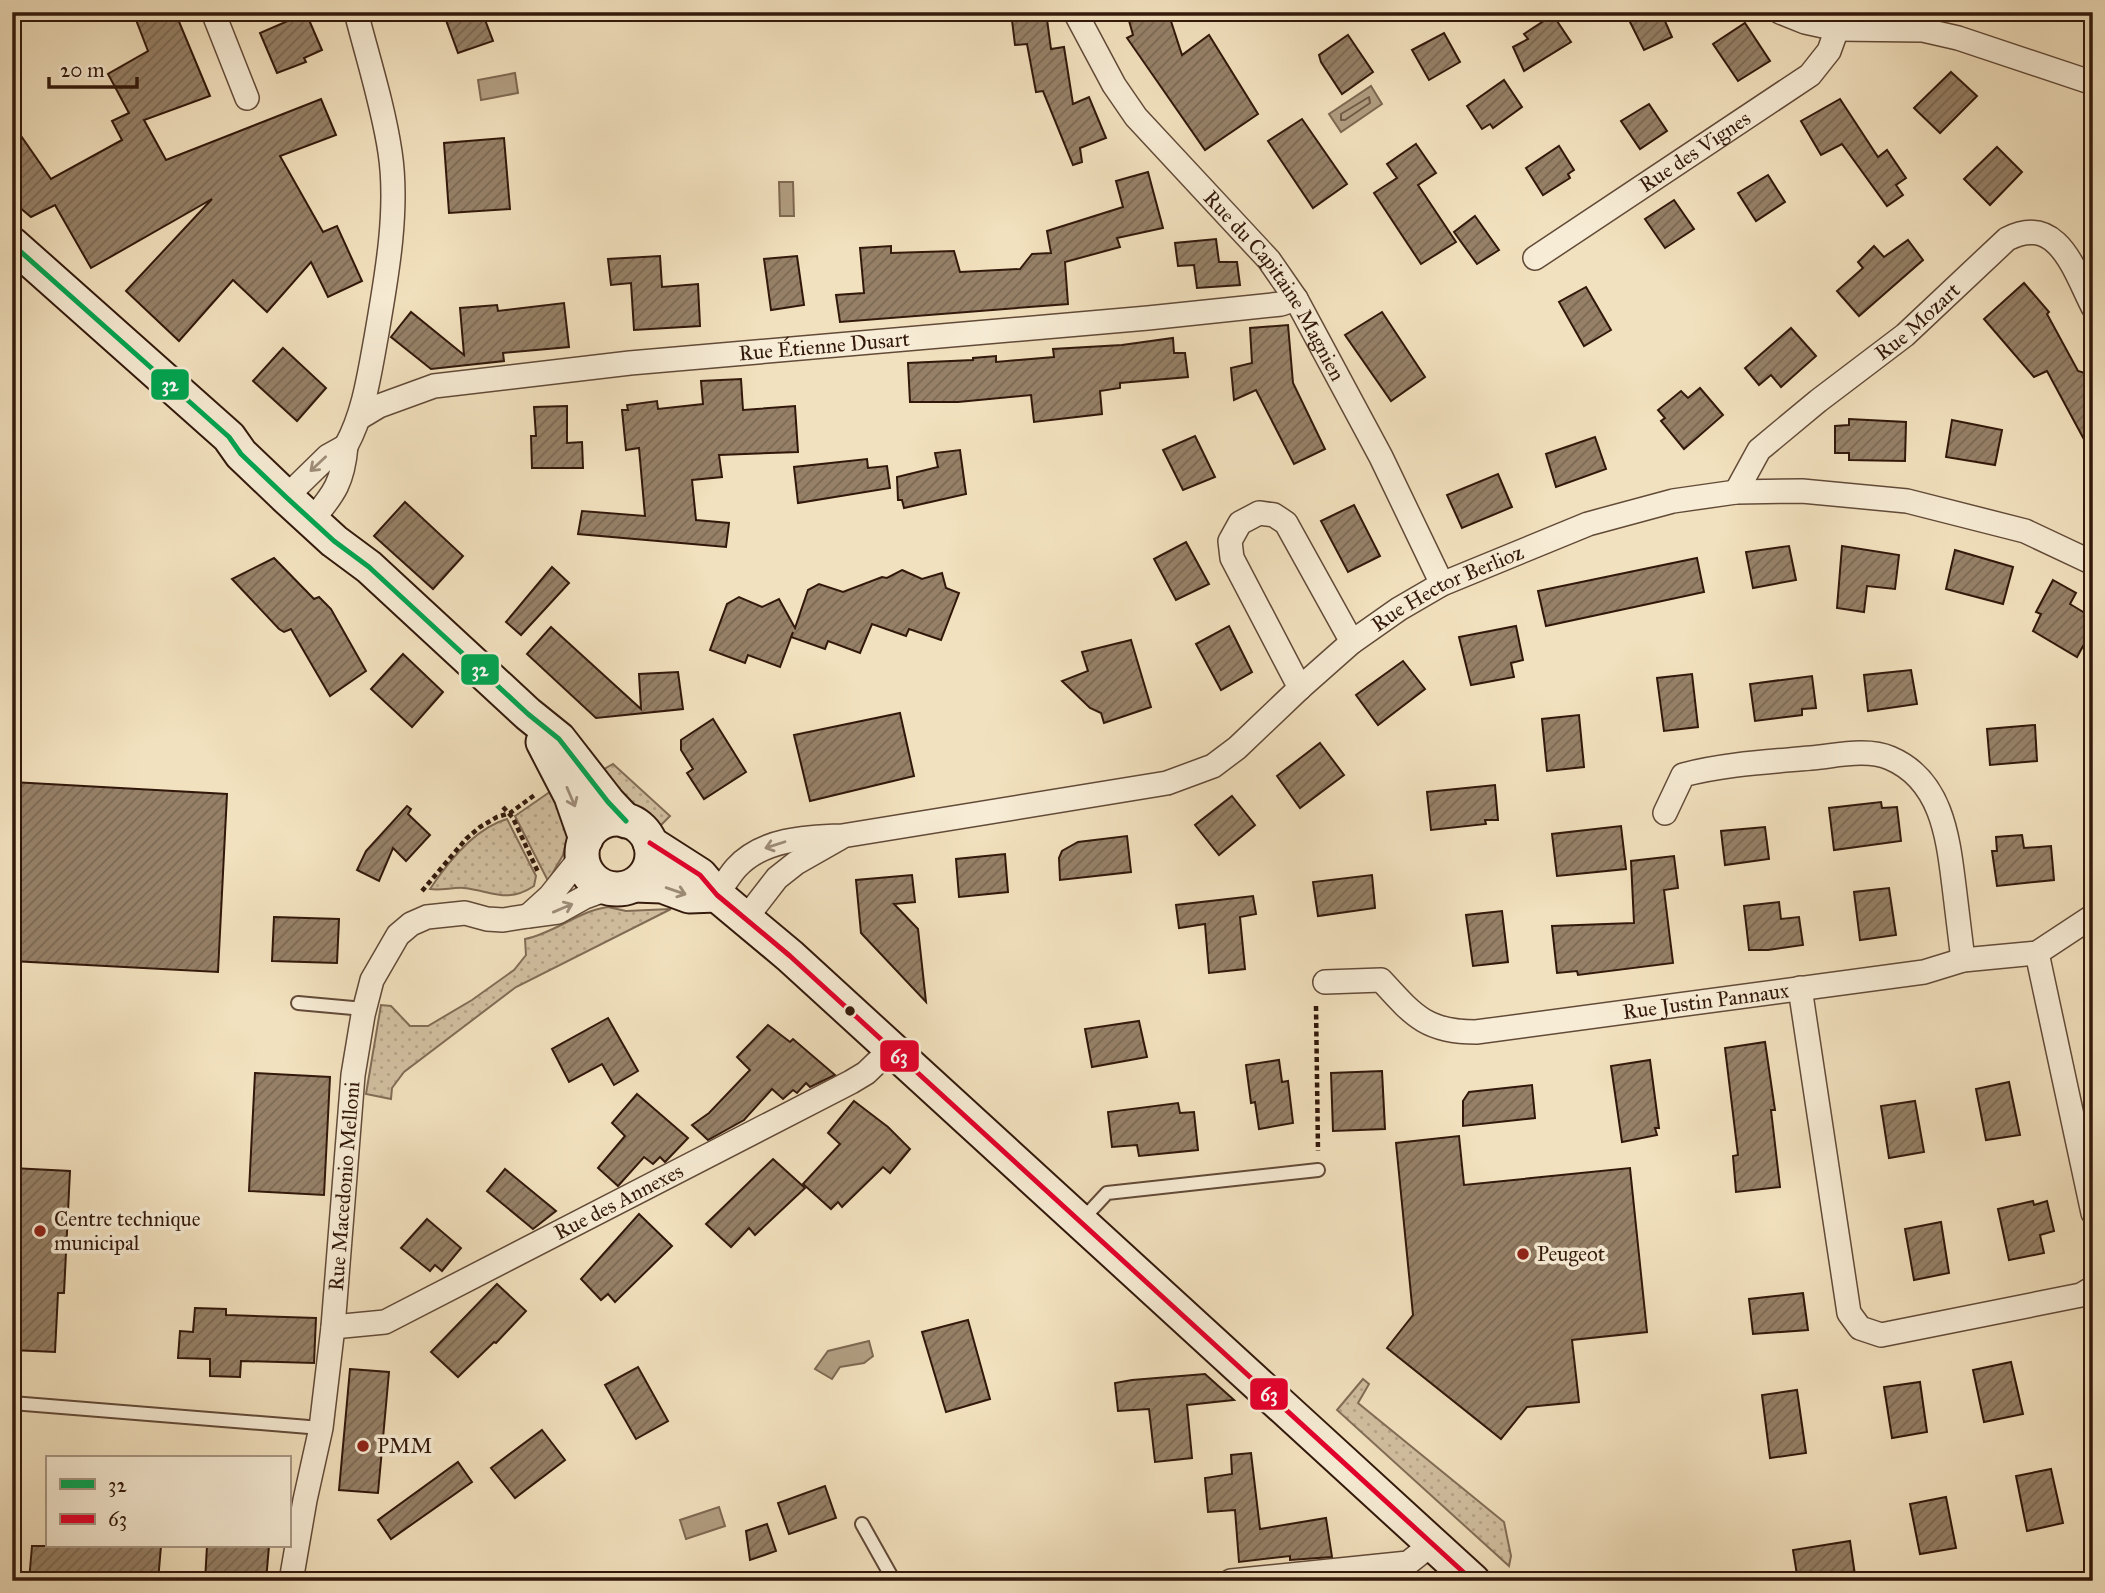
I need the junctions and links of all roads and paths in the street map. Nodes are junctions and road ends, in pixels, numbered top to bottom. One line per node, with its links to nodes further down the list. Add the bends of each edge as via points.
1 (213, 12): 7 (street)
2 (356, 12): 12 (street, via 385,126 391,190 383,297)
3 (1074, 12): 10 (street, Rue du Capitaine Magnien, via 1136,117 1269,260)
4 (1780, 12): 5 (street)
5 (1837, 29): 6 (street, via 1935,33); 9 (street, Rue des Vignes, via 1829,51 1810,75)
6 (2093, 83)
7 (247, 99)
8 (12, 244): 15 (main road, via 229,437)
9 (1535, 258)
10 (1296, 299): 12 (street, Rue Étienne Dusart, via 1147,318 644,361 434,386); 18 (street, Rue du Capitaine Magnien, via 1381,457)
11 (2093, 307): 14 (street, Rue Mozart, via 2051,238 2032,231 2007,239 1905,335 1759,450)
12 (359, 418): 13 (street)
13 (345, 446): 15 (street, one-way to 15, via 328,456); 16 (street, via 338,486)
14 (1736, 492): 17 (street, Rue Hector Berlioz, via 1801,491 1907,502 2025,531); 18 (street, Rue Hector Berlioz, via 1673,501 1588,524)
15 (286, 497): 16 (main road)
16 (312, 520): 21 (main road, via 405,599)
17 (2093, 562)
18 (1442, 584): 19 (street, Rue Hector Berlioz)
19 (1352, 642): 20 (street, Rue Hector Berlioz); 20 (street, via 1286,523 1259,513 1240,523 1230,541 1232,558)
20 (1300, 688): 27 (street, Rue Hector Berlioz, via 1237,748 1189,776)
21 (528, 715): 26 (main road, via 559,739); 29 (main road, one-way to 29, via 571,796)
22 (538, 792): 24 (path)
23 (503, 807): 24 (path)
24 (510, 813): 30 (path); 33 (path, via 466,839)
25 (1665, 813): 38 (street, via 1683,775 1717,766 1858,754 1890,758 1925,786 1945,824)
26 (626, 821): 28 (main road, via 641,829); 29 (main road, via 596,826)
27 (842, 836): 32 (street, Rue Hector Berlioz, one-way to 32, via 808,837 762,850 736,868); 36 (street, Rue Hector Berlioz, via 777,878)
28 (650, 843): 31 (main road, via 648,870); 32 (main road, via 700,875)
29 (584, 847): 31 (main road, via 585,868 592,879); 34 (street, via 550,895)
30 (543, 883)
31 (622, 887): 32 (main road, one-way to 32, via 662,886 690,896); 34 (street, Rue Macedonio Melloni, one-way to 31, via 558,912 586,897)
32 (717, 895): 36 (main road)
33 (415, 900)
34 (528, 916): 42 (street, Rue Macedonio Melloni, via 503,920 444,914 411,923 384,956)
35 (2093, 916): 37 (street, Rue Justin Pannaux)
36 (746, 918): 43 (main road)
37 (2037, 953): 38 (street, Rue Justin Pannaux); 45 (street)
38 (1963, 960): 40 (street, Rue Justin Pannaux, via 1924,972)
39 (1325, 982): 40 (street, Rue Justin Pannaux, via 1381,980 1427,1024 1461,1032); 44 (path, via 1315,1008)
40 (1800, 988): 47 (street, via 1849,1313 1860,1328 1881,1335 2081,1295)
41 (298, 1003): 42 (lane)
42 (364, 1009): 48 (street, Rue Macedonio Melloni, via 353,1075)
43 (891, 1049): 46 (main road); 48 (street, Rue des Annexes, via 852,1082 385,1322)
44 (1318, 1170): 46 (lane, via 1107,1193)
45 (2093, 1213)
46 (1081, 1221): 52 (main road)
47 (2093, 1288)
48 (334, 1326): 50 (street, Rue Macedonio Melloni)
49 (12, 1403): 50 (lane)
50 (321, 1428): 53 (street, Rue Macedonio Melloni)
51 (862, 1524): 54 (lane)
52 (1432, 1544): 55 (street, via 1408,1563); 56 (main road)
53 (292, 1581)
54 (894, 1581)
55 (1231, 1581)
56 (1473, 1581)

